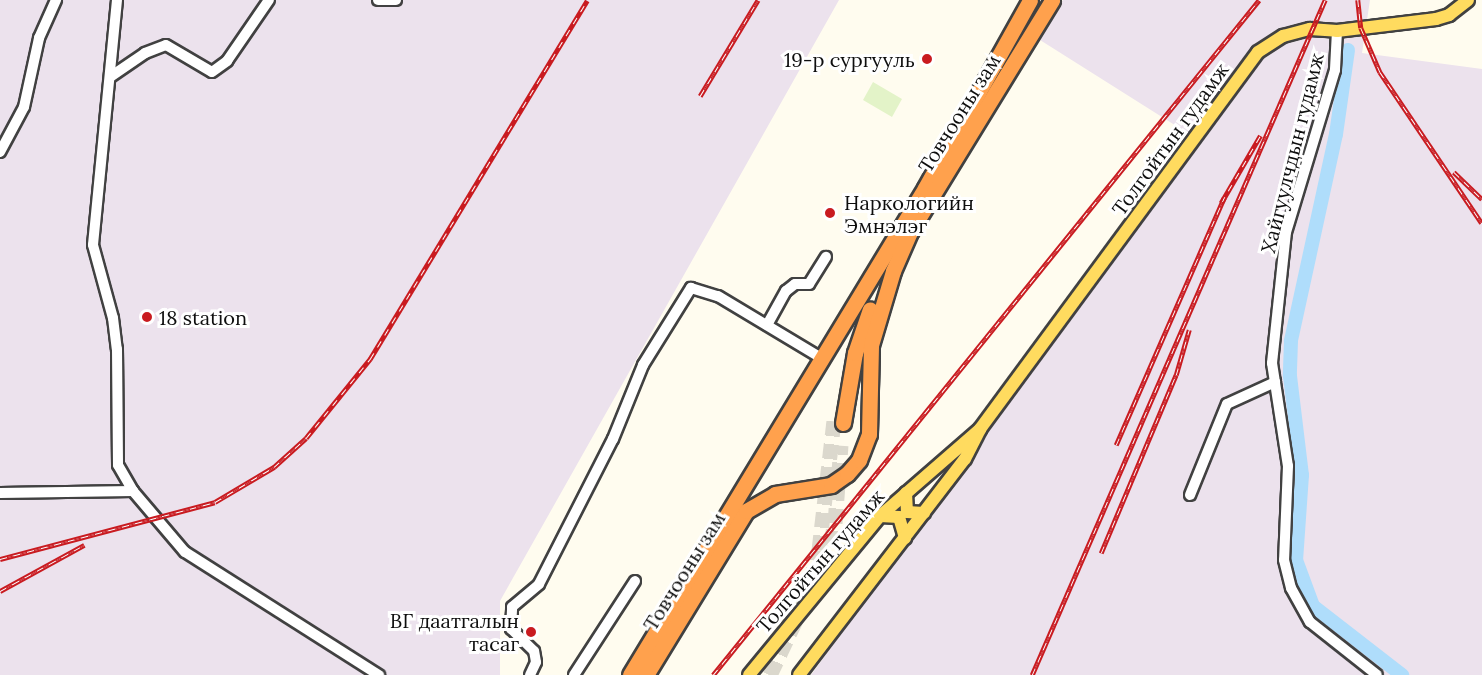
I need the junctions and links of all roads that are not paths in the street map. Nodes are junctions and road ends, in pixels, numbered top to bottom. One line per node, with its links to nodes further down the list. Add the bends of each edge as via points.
1 (56, 0): 11 (street, via 39,38 24,107)
2 (117, 0): 10 (street)
3 (269, 0): 10 (street, via 227,61 212,72 166,45)
4 (378, 0): 5 (street)
5 (396, 0)
6 (1030, 0): 14 (highway, Товчооны зам, via 957,133)
7 (1052, 0): 13 (highway, Товчооны зам, via 910,232)
8 (1468, 0): 9 (main road, Толгойтын гудамж, via 1449,15 1436,19)
9 (1337, 31): 17 (street, Хайгуулчдын гудамж, via 1335,69 1286,231 1272,363); 18 (main road, Толгойтын гудамж, via 1296,32 1258,52)
10 (110, 76): 19 (street, via 93,245 113,318 117,349 115,451 118,465)
11 (0, 152)
12 (826, 257): 15 (street, via 809,284 795,284 786,291)
13 (890, 279): 14 (highway, via 874,298 838,422 842,364 867,294); 31 (highway, Товчооны зам, via 871,345 867,379 869,434 859,460 831,484 775,494 746,512)
14 (867, 283): 16 (highway, Товчооны зам)
15 (767, 325): 16 (street); 28 (street, via 696,287 676,308 643,365 614,439 539,584 512,607 511,629 534,651 536,663)
16 (821, 358): 30 (highway, Товчооны зам)
17 (1275, 382): 22 (street, via 1227,404); 34 (street, Хайгуулчдын гудамж, via 1288,466 1284,560 1290,588 1310,622)
18 (980, 429): 21 (main road, Толгойтын гудамж); 23 (main road, Толгойтын гудамж, via 975,443)
19 (133, 491): 20 (street); 27 (street, via 185,552)
20 (0, 493)
21 (906, 493): 23 (main road, via 908,512); 24 (main road, Толгойтын гудамж)
22 (1190, 495)
23 (924, 513): 25 (main road, Толгойтын гудамж)
24 (880, 516): 25 (main road, via 899,517); 32 (main road, Толгойтын гудамж)
25 (905, 538): 33 (main road, Толгойтын гудамж)
26 (635, 582): 29 (street)
27 (379, 675)
28 (530, 675)
29 (574, 675)
30 (630, 675)
31 (646, 675)
32 (749, 675)
33 (799, 675)
34 (1377, 675)

